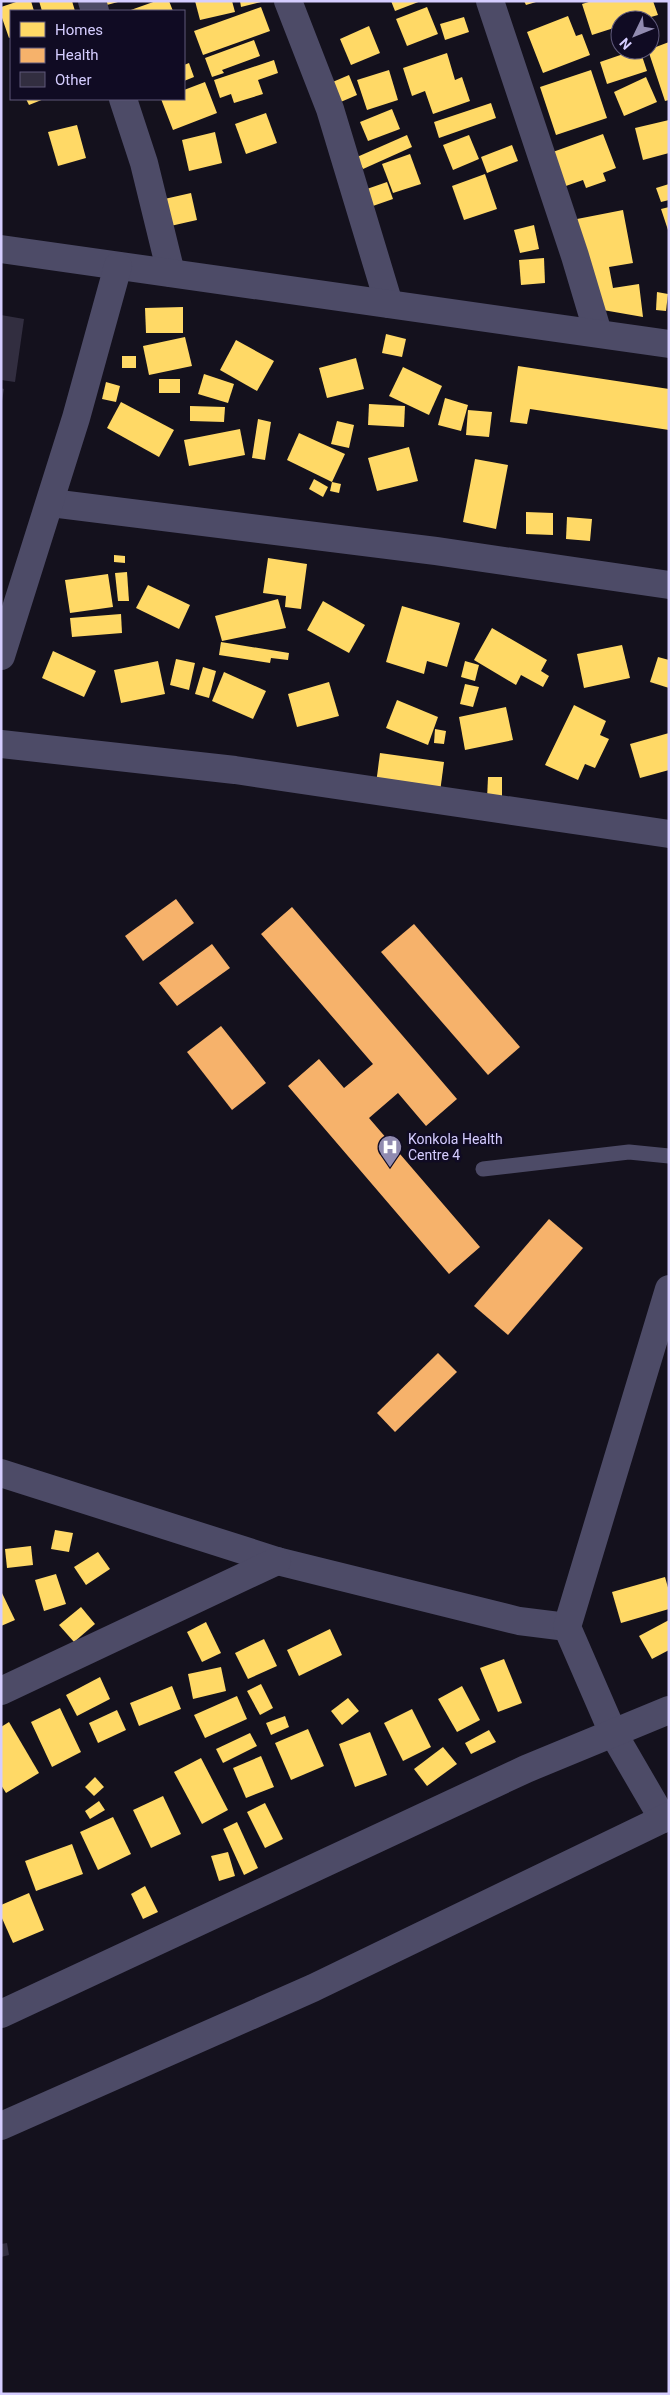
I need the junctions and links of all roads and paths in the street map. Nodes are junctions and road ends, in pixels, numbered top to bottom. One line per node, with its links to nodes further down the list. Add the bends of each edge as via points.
1 (288, 1): 7 (street, via 330,109)
2 (490, 1): 8 (street)
3 (123, 100): 6 (street, via 144,163)
4 (1, 249): 5 (street)
5 (118, 266): 6 (street); 10 (street)
6 (171, 273): 7 (street)
7 (389, 304): 8 (street)
8 (598, 333): 9 (street)
9 (669, 344)
10 (51, 502): 11 (street, via 436,551); 12 (street)
11 (669, 585)
12 (1, 656)
13 (1, 744): 14 (street, via 235,770)
14 (669, 834)
15 (669, 1156): 16 (lane, via 629,1152)
16 (483, 1169)
17 (666, 1309): 20 (street)
18 (1, 1473): 19 (street)
19 (277, 1560): 20 (street, via 519,1621); 21 (street)
20 (566, 1627): 23 (street)
21 (1, 1690)
22 (669, 1710): 23 (street)
23 (613, 1733): 24 (street); 25 (street, via 526,1769)
24 (666, 1817): 26 (street, via 313,1988)
25 (1, 2014)
26 (1, 2126)

